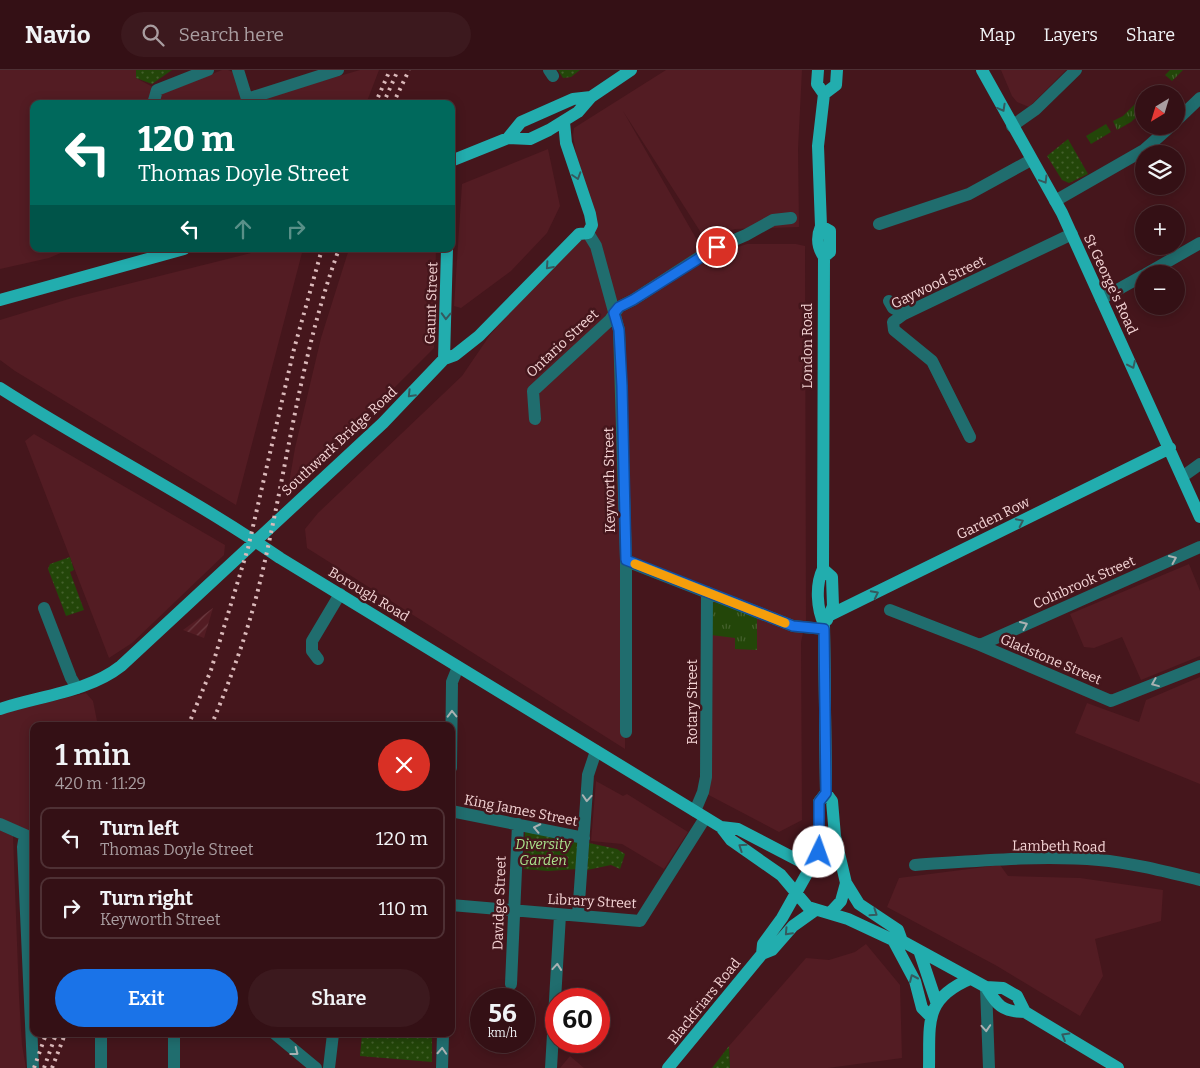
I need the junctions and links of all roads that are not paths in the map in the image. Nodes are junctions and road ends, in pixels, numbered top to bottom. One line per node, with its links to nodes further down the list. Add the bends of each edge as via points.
1 (207, 70): 12 (street, via 157,90)
2 (238, 70): 3 (street, via 247,98)
3 (338, 70)
4 (631, 70): 10 (main road)
5 (818, 70): 9 (main road, London Road, via 817,84)
6 (837, 70): 9 (main road, via 836,85)
7 (982, 70): 15 (main road, St George's Road, one-way to 15)
8 (1076, 70): 15 (street, via 1036,109)
9 (824, 94): 50 (main road, London Road, via 818,146 821,226 818,248 824,257 823,569 832,577 833,606)
10 (591, 97): 14 (main road, via 582,110); 17 (main road, via 573,99 521,122)
11 (1200, 98): 13 (street)
12 (154, 100)
13 (1185, 112)
14 (564, 122): 17 (main road, via 530,139); 23 (main road, one-way to 23, via 566,143 590,214 592,225)
15 (1012, 126): 19 (main road, St George's Road)
16 (1161, 135): 20 (street, via 1144,150)
17 (508, 138): 18 (main road)
18 (455, 159)
19 (1031, 160): 20 (main road, St George's Road, one-way to 20); 22 (street, via 969,194)
20 (1056, 201): 24 (main road, St George's Road)
21 (791, 218): 33 (street, Ontario Street, via 773,220 709,251)
22 (879, 224)
23 (588, 232): 33 (street, Keyworth Street, via 596,246); 35 (main road, Southwark Bridge Road, one-way to 35, via 579,234 479,336)
24 (1072, 234): 30 (main road, St George's Road); 34 (street, Gaywood Street)
25 (1200, 243): 28 (street)
26 (166, 252): 31 (main road)
27 (448, 252): 35 (main road, Gaunt Street, one-way to 35)
28 (1161, 265)
29 (1135, 280): 30 (street)
30 (1101, 299): 39 (main road, St George's Road, one-way to 39)
31 (0, 300)
32 (889, 301): 34 (street, via 893,308)
33 (614, 313): 37 (street, Ontario Street, via 533,391); 45 (street, Keyworth Street, via 619,330 622,386)
34 (904, 314): 38 (street, Gaywood Street, via 893,322 894,330 932,361)
35 (444, 359): 43 (main road, Southwark Bridge Road, one-way to 43, via 383,423)
36 (0, 388): 43 (main road, Borough Road)
37 (536, 419)
38 (970, 437)
39 (1170, 448): 41 (main road, St George's Road); 50 (main road, Garden Row, one-way to 39)
40 (1200, 464): 41 (street)
41 (1182, 477): 42 (main road, St George's Road)
42 (1200, 517)
43 (256, 542): 47 (main road, Borough Road); 55 (main road, Southwark Bridge Road, via 121,666)
44 (1200, 547): 51 (street, Colnbrook Street, one-way to 44)
45 (626, 560): 46 (street); 58 (street, Keyworth Street)
46 (707, 592): 50 (street, via 793,626); 62 (street, Rotary Street, via 706,777)
47 (340, 594): 52 (street, via 312,641 312,651); 54 (main road, Borough Road)
48 (44, 608): 55 (street)
49 (890, 610): 51 (street, Gladstone Street)
50 (826, 623): 60 (main road)
51 (980, 645): 53 (street, Gladstone Street, one-way to 51, via 1111,701)
52 (318, 659)
53 (1200, 666)
54 (458, 667): 57 (street, one-way to 54, via 452,682); 59 (main road, Borough Road)
55 (77, 688): 56 (main road, Southwark Bridge Road)
56 (0, 709)
57 (452, 722)
58 (626, 732)
59 (596, 751): 62 (main road, Borough Road); 67 (street, one-way to 67, via 589,769)
60 (826, 793): 69 (main road, via 819,802 820,843); 71 (main road, via 832,801 835,836)
61 (455, 812): 64 (street, King James Street)
62 (700, 814): 65 (main road, Borough Road); 78 (street, Library Street, via 640,921)
63 (0, 824): 66 (street)
64 (518, 824): 67 (street, King James Street, one-way to 64); 74 (street, Davidge Street)
65 (721, 827): 69 (main road, Borough Road, via 738,829); 72 (main road, Borough Road, one-way to 65, via 782,875 731,840)
66 (29, 837): 85 (street, via 23,847)
67 (584, 838): 78 (street)
68 (915, 865): 70 (street, Lambeth Road, via 983,860 1099,860)
69 (811, 867): 72 (main road, Blackfriars Road)
70 (1200, 880)
71 (846, 883): 76 (main road, via 841,901); 79 (main road, one-way to 79, via 859,904 898,930)
72 (797, 893): 75 (main road, Borough Road); 81 (main road, Blackfriars Road, via 763,944)
73 (455, 905): 74 (street, Library Street)
74 (514, 911): 77 (street, Library Street); 83 (street, Davidge Street)
75 (814, 911): 76 (main road); 81 (main road, Blackfriars Road, one-way to 81, via 793,926 772,950)
76 (830, 913): 79 (main road)
77 (560, 915): 78 (street, Library Street); 100 (street, one-way to 77)
78 (578, 916)
79 (897, 941): 80 (main road); 87 (main road, one-way to 79, via 922,1008 915,981)
80 (920, 953): 82 (main road); 86 (main road)
81 (762, 954): 101 (main road, Blackfriars Road)
82 (970, 979): 84 (main road); 86 (main road, via 948,990)
83 (511, 984)
84 (986, 987): 103 (street, one-way to 103); 104 (main road, one-way to 84, via 1025,1012 1017,996 1003,988)
85 (30, 1002)
86 (937, 1004): 87 (main road)
87 (930, 1016): 102 (main road)
88 (32, 1037): 94 (street)
89 (101, 1037): 95 (street)
90 (174, 1037): 96 (street)
91 (281, 1037): 97 (street, one-way to 97)
92 (333, 1037): 98 (street)
93 (443, 1037): 99 (street, one-way to 93)
94 (33, 1068)
95 (101, 1068)
96 (174, 1068)
97 (316, 1068)
98 (329, 1068)
99 (442, 1068)
100 (551, 1068)
101 (668, 1068)
102 (929, 1068)
103 (989, 1068)
104 (1118, 1068)

